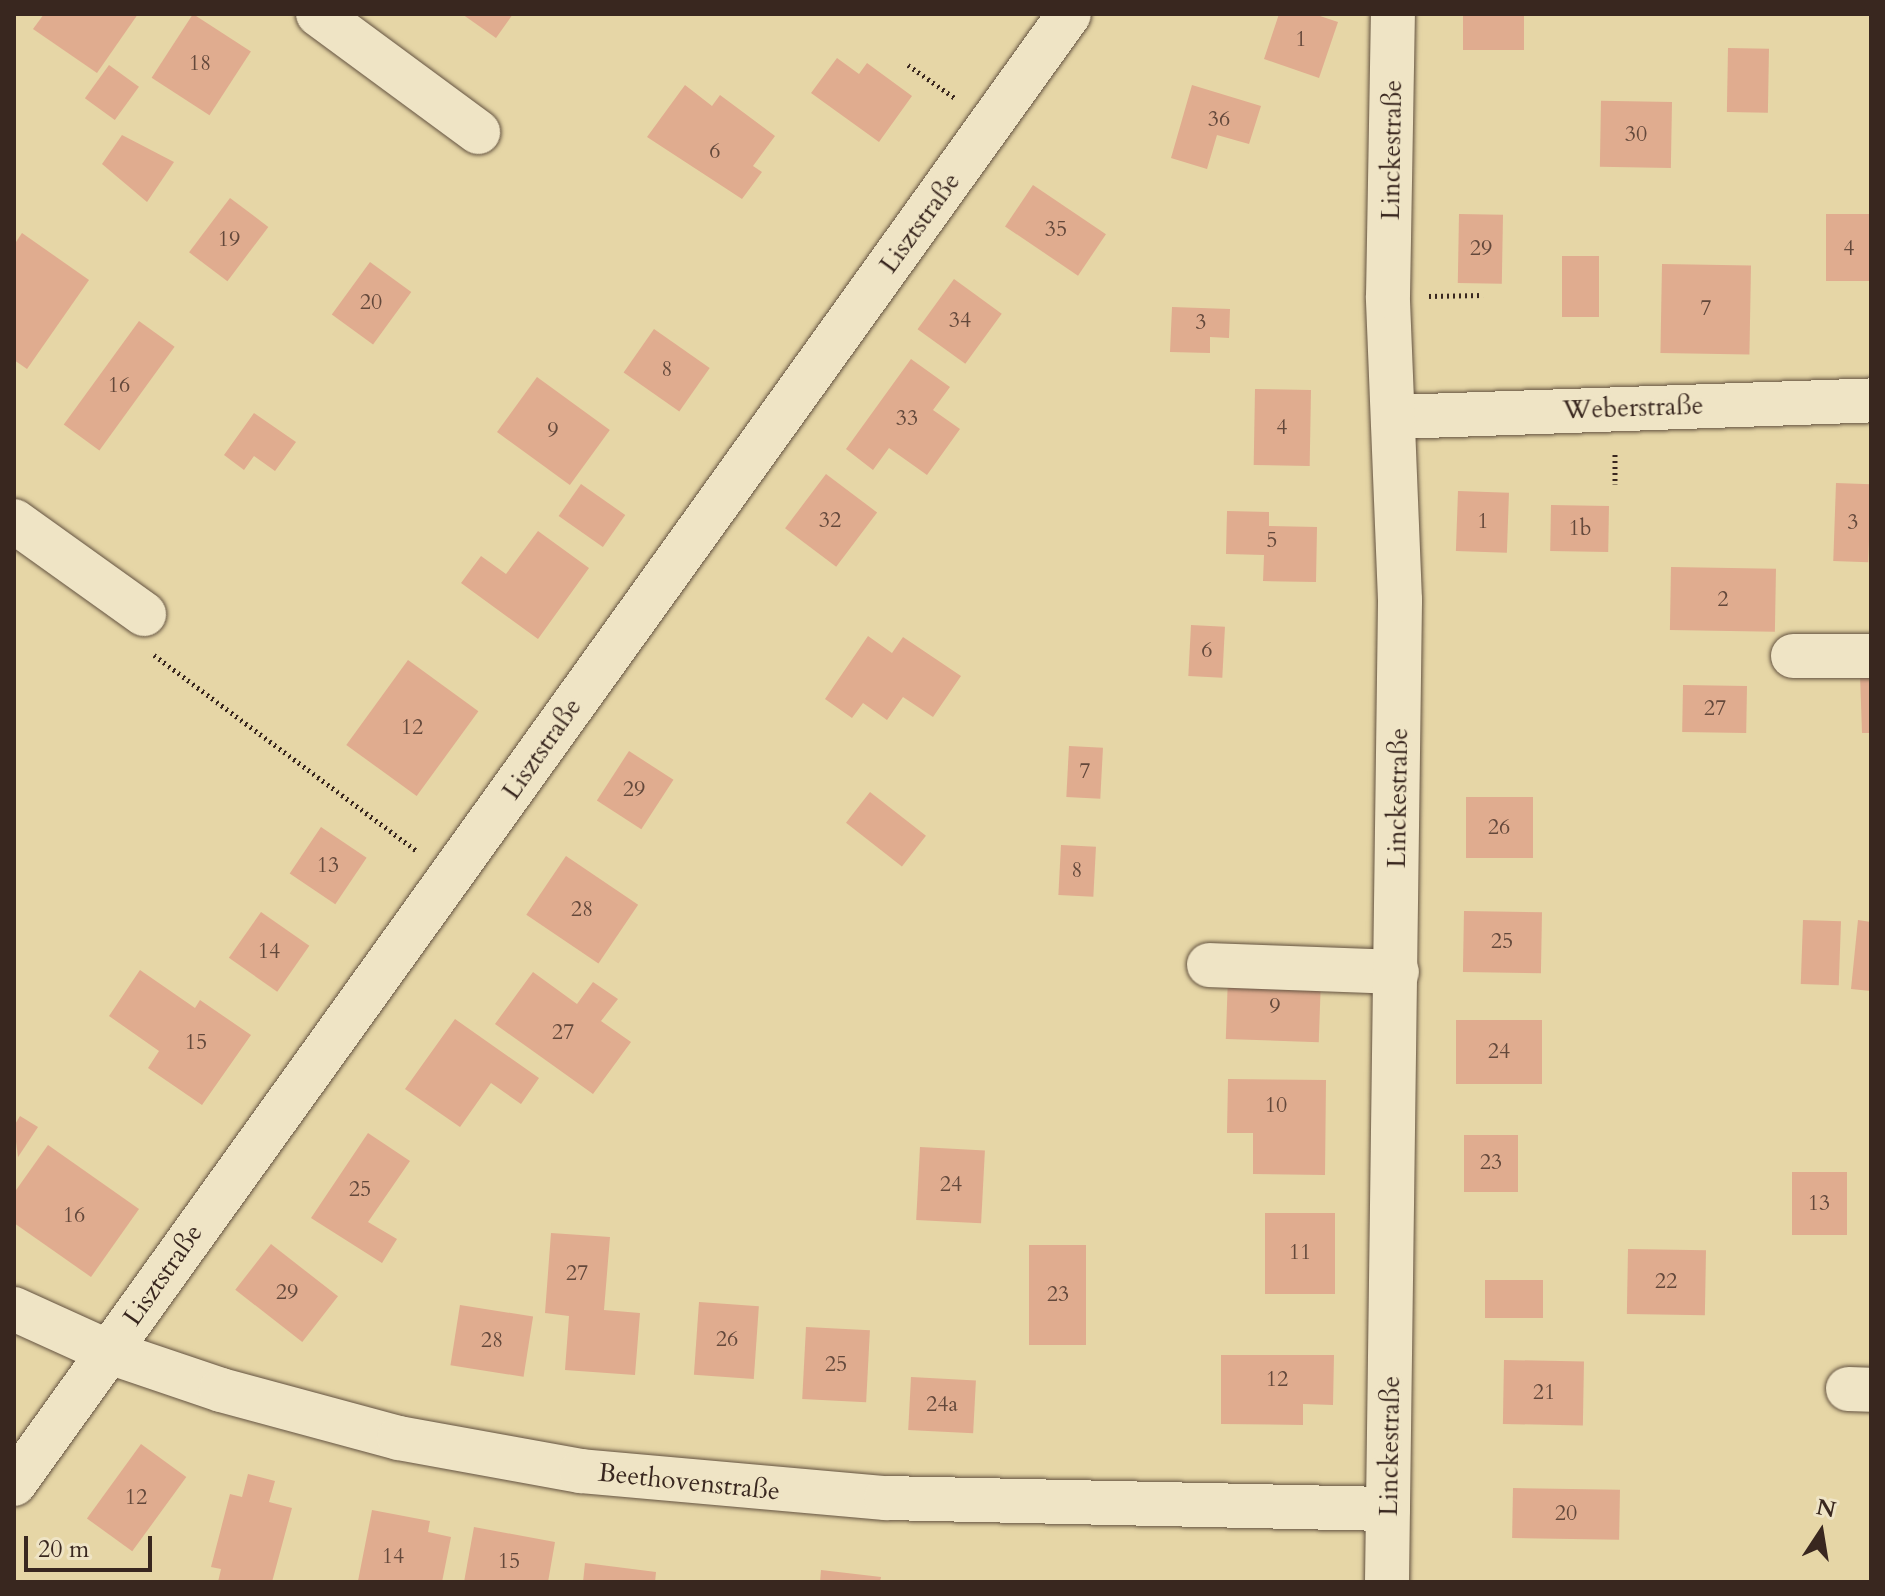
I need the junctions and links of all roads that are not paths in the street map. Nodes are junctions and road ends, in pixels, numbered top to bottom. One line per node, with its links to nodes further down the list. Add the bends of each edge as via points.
1 (318, 14): 4 (street)
2 (1069, 14): 14 (street, Lisztstraße)
3 (1393, 14): 6 (street, Linckestraße, via 1388,296)
4 (478, 132)
5 (1871, 400): 6 (street, Weberstraße)
6 (1396, 417): 12 (street, Linckestraße)
7 (14, 521): 8 (street)
8 (146, 633)
9 (1793, 656): 10 (street)
10 (1871, 656)
11 (1209, 965): 12 (street)
12 (1397, 972): 16 (street, Linckestraße)
13 (14, 1309): 14 (street, Beethovenstraße)
14 (109, 1352): 15 (street, Lisztstraße); 16 (street, Beethovenstraße, via 221,1390 399,1438 581,1471 912,1499)
15 (14, 1484)
16 (1388, 1509): 17 (street, Linckestraße)
17 (1387, 1582)

